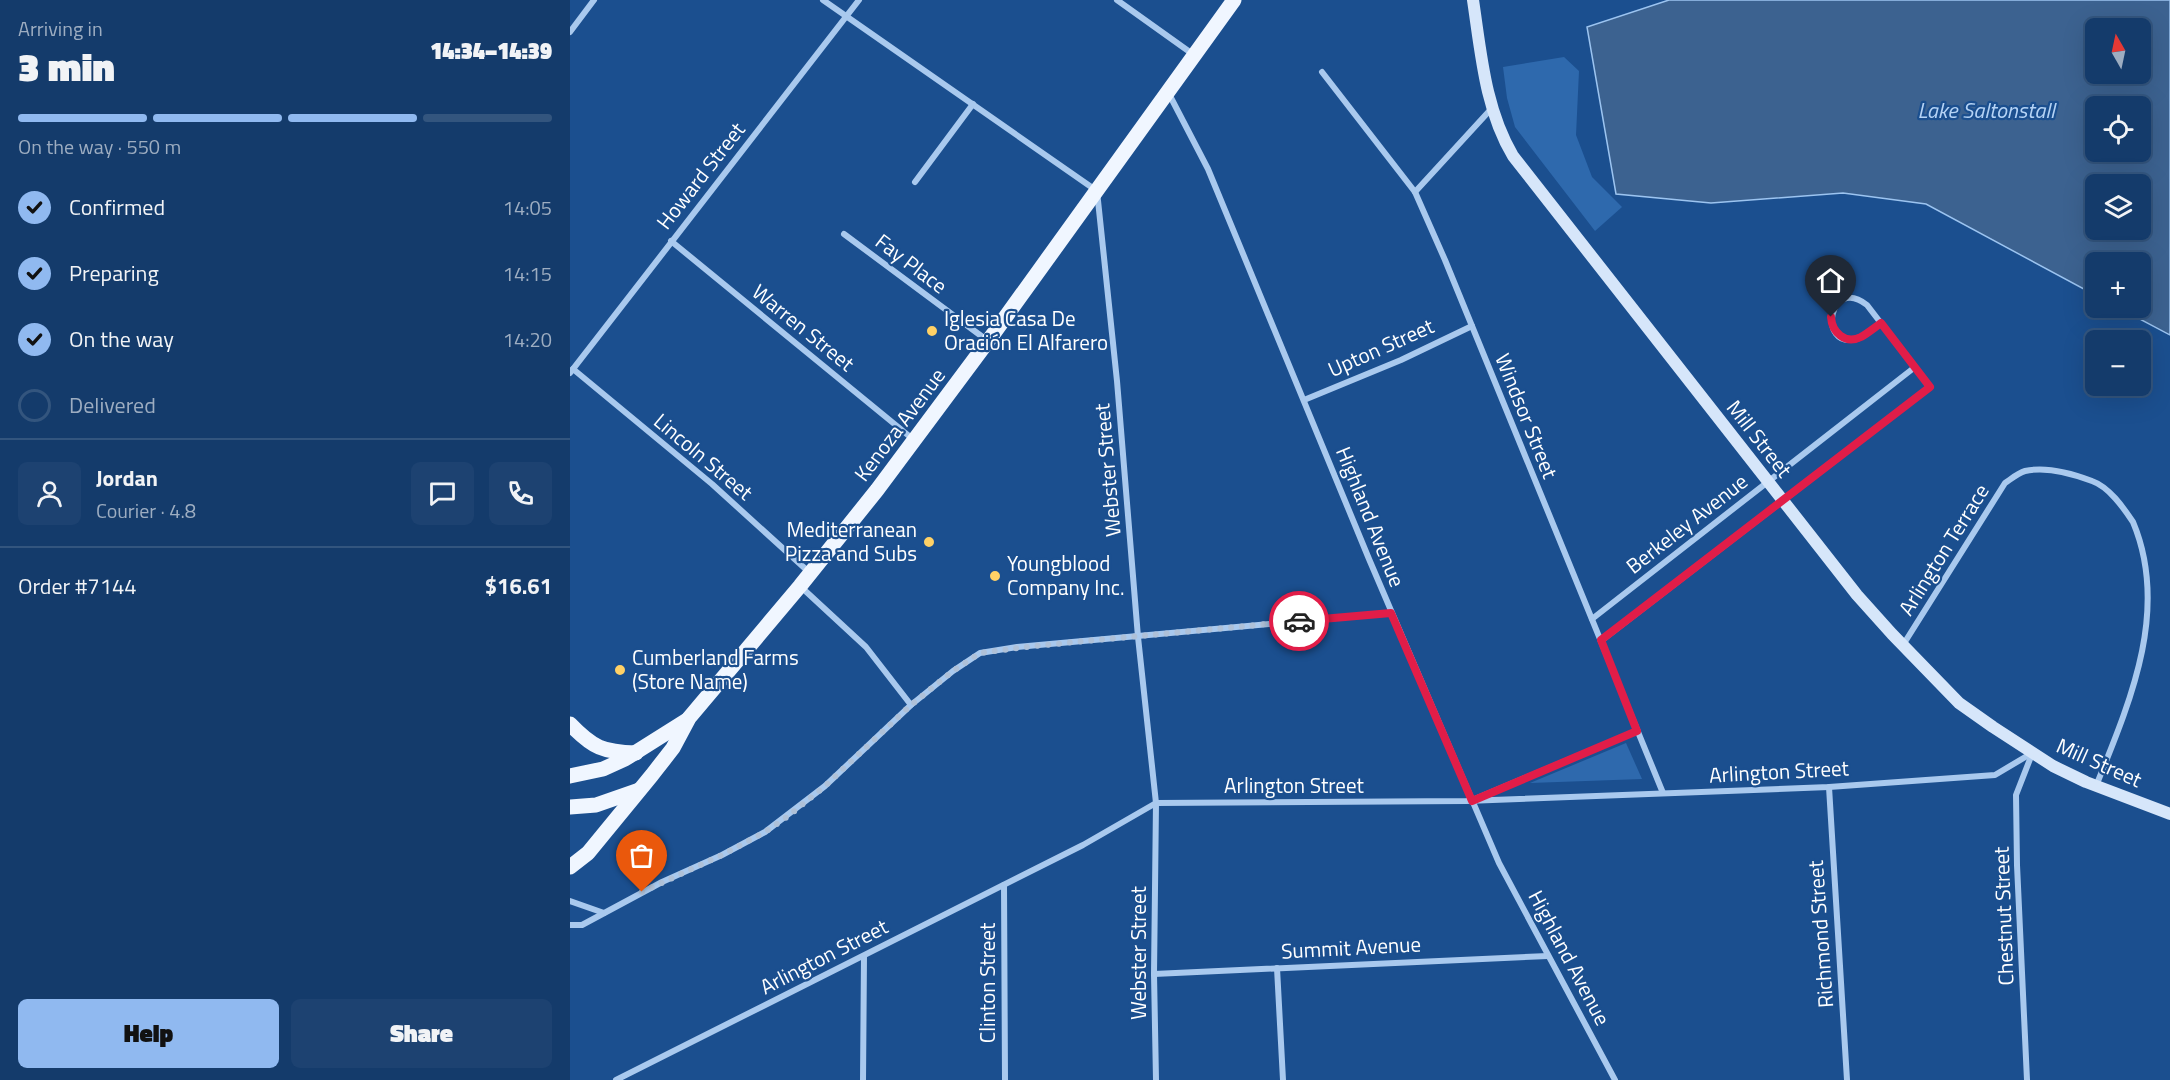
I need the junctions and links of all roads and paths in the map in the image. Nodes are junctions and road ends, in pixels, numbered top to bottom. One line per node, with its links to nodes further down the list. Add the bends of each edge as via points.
1 (594, 0): 8 (street)
2 (824, 0): 7 (street)
3 (859, 0): 7 (street, Howard Street)
4 (1116, 0): 9 (street)
5 (1234, 0): 9 (main road, Kenoza Avenue)
6 (1473, 0): 13 (main road, Mill Street)
7 (846, 16): 12 (street); 18 (street, Howard Street)
8 (570, 32)
9 (1194, 55): 11 (main road, Kenoza Avenue)
10 (1322, 72): 16 (street, Windsor Street)
11 (1168, 91): 15 (main road, Kenoza Avenue); 24 (street, Highland Avenue, via 1208,169)
12 (973, 104): 14 (street); 15 (street)
13 (1492, 108): 16 (street); 26 (main road, Mill Street, via 1502,136 1524,171)
14 (915, 182)
15 (1097, 191): 21 (main road, Kenoza Avenue); 33 (street, Webster Street)
16 (1415, 192): 20 (street, Windsor Street)
17 (844, 234): 21 (street, Fay Place)
18 (671, 241): 23 (street, Howard Street); 25 (street, Warren Street)
19 (1881, 323): 19 (street, Berkeley Avenue, via 1867,305 1855,298 1841,301 1831,317 1838,334 1850,339 1862,337); 22 (street, Berkeley Avenue)
20 (1472, 326): 24 (street, Upton Street); 32 (street, Windsor Street)
21 (988, 341): 25 (main road, Kenoza Avenue)
22 (1915, 367): 26 (street, Berkeley Avenue); 27 (street, Berkeley Avenue, via 1930,387)
23 (572, 371): 29 (street, Lincoln Street, via 712,484)
24 (1304, 400): 31 (street, Highland Avenue)
25 (915, 440): 29 (main road, Kenoza Avenue)
26 (1767, 482): 27 (main road, Mill Street); 32 (street, Berkeley Avenue)
27 (1782, 501): 34 (street, Berkeley Avenue); 35 (main road, Mill Street)
28 (2151, 560): 35 (street, Arlington Terrace, via 2142,536 2123,507 2098,483 2072,473 2023,471 2005,483)
29 (810, 574): 30 (main road, Kenoza Avenue)
30 (800, 586): 37 (street, via 866,647); 38 (main road, Kenoza Avenue)
31 (1391, 613): 33 (street); 48 (street, Highland Avenue)
32 (1592, 619): 34 (street, Windsor Street)
33 (1138, 637): 37 (street, via 980,653); 49 (street, Webster Street)
34 (1601, 640): 40 (street, Windsor Street)
35 (1903, 646): 42 (main road, Mill Street, via 1959,703)
36 (2148, 658): 44 (street)
37 (911, 705): 55 (street, via 825,786 765,832)
38 (689, 718): 41 (main road, Kenoza Avenue); 46 (main road, Kenoza Avenue, via 673,748)
39 (570, 724): 41 (main road, via 610,752)
40 (1637, 731): 47 (street, Windsor Street); 48 (street)
41 (636, 753): 43 (main road, Kenoza Avenue, via 603,769)
42 (2032, 753): 44 (main road, Mill Street); 45 (street, Arlington Street, via 1995,775); 68 (street, Chestnut Street, via 2016,795)
43 (570, 776)
44 (2096, 786): 51 (main road, Mill Street)
45 (1829, 787): 47 (street, Arlington Street); 67 (street, Richmond Street)
46 (640, 790): 50 (main road, via 596,805); 52 (main road, Kenoza Avenue, via 588,853)
47 (1663, 793): 48 (street, Arlington Street)
48 (1472, 801): 49 (street, Arlington Street); 58 (street, Highland Avenue, via 1499,863)
49 (1156, 804): 53 (street, Arlington Street); 60 (street, Webster Street)
50 (570, 807)
51 (2170, 814)
52 (570, 867)
53 (1004, 885): 57 (street, Arlington Street); 63 (street, Clinton Street)
54 (570, 902): 55 (street)
55 (604, 913): 56 (street, via 582,925)
56 (570, 925)
57 (864, 956): 61 (street, Arlington Street); 62 (street)
58 (1548, 956): 59 (street, Summit Avenue); 66 (street, Highland Avenue)
59 (1278, 968): 60 (street, Summit Avenue); 65 (street)
60 (1155, 974): 64 (street, Webster Street)
61 (616, 1080)
62 (863, 1080)
63 (1005, 1080)
64 (1156, 1080)
65 (1283, 1080)
66 (1615, 1080)
67 (1847, 1080)
68 (2027, 1080)

